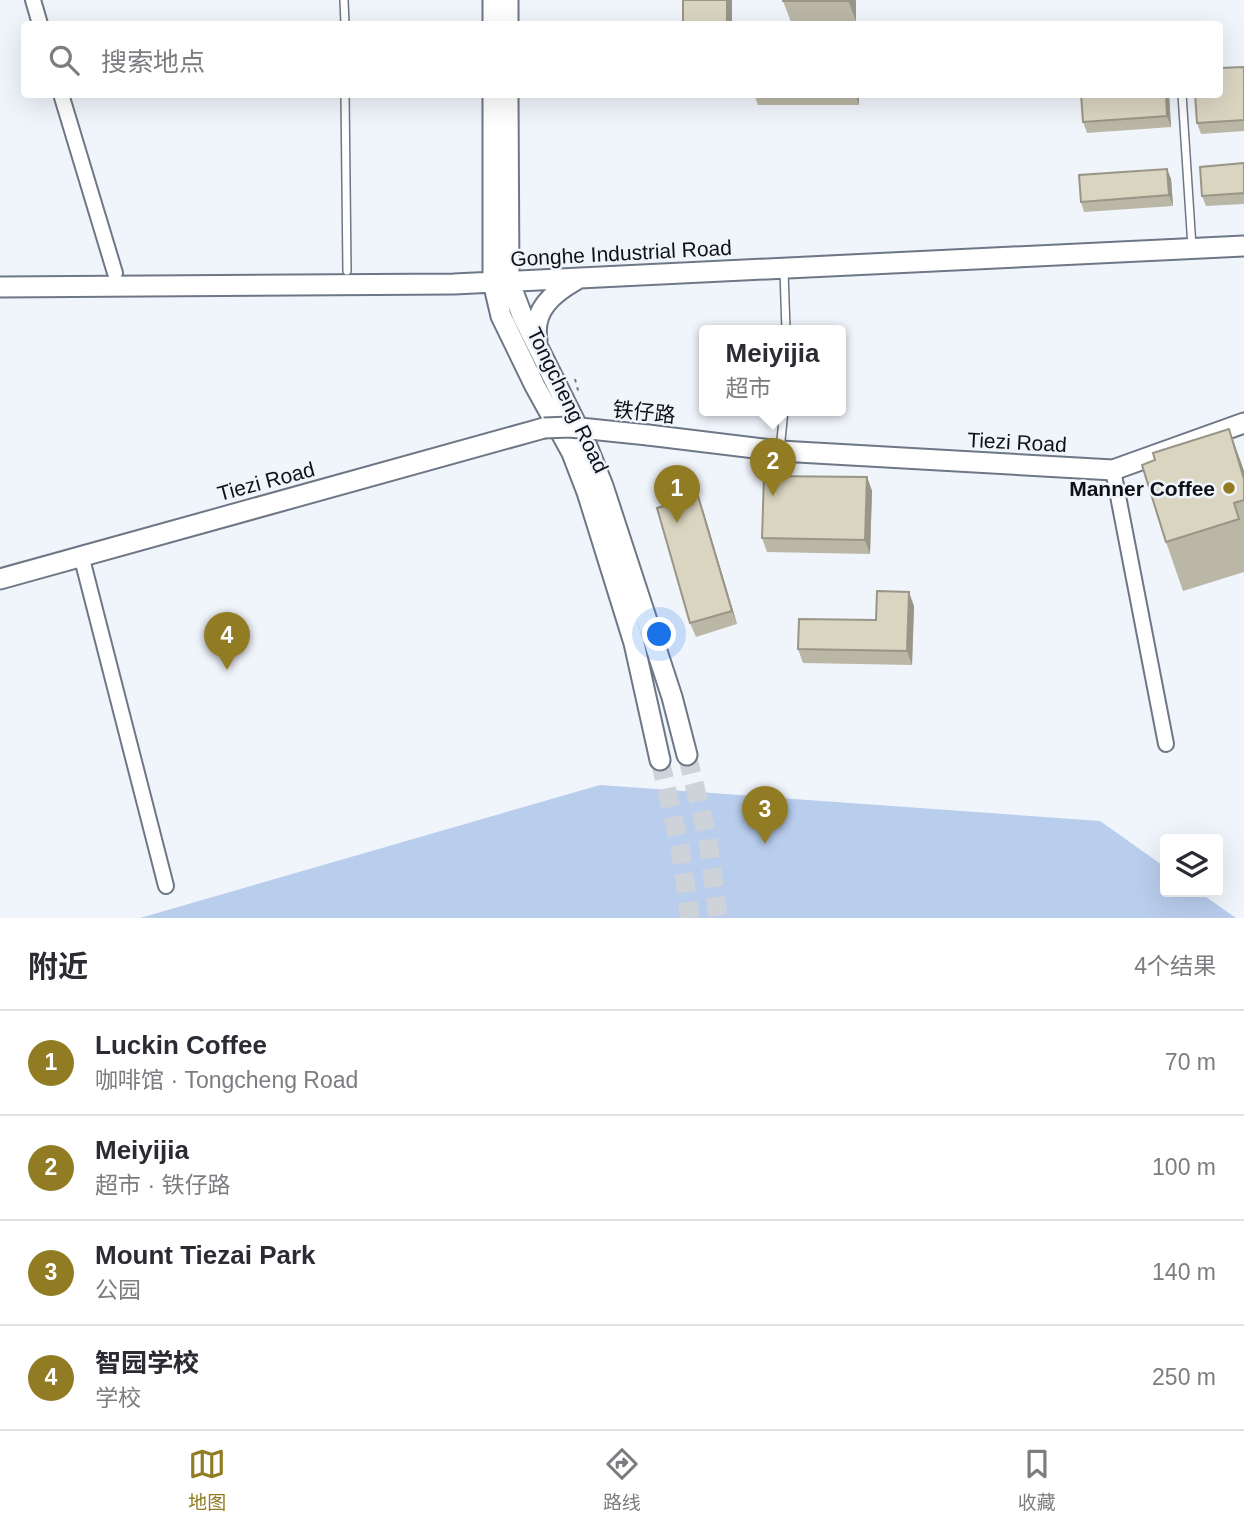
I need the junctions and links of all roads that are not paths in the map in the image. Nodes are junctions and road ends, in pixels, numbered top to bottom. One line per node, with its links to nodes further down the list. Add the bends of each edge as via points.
1 (33, 0): 5 (street)
2 (344, 0): 6 (lane)
3 (493, 0): 7 (street)
4 (508, 0): 8 (street)
5 (39, 21)
6 (345, 21)
7 (493, 21)
8 (508, 21)
9 (62, 98): 20 (street)
10 (345, 98): 18 (lane)
11 (493, 98): 21 (street, Tongcheng Road)
12 (508, 98): 21 (street, Tongcheng Road)
13 (1182, 98): 15 (lane)
14 (1244, 233): 15 (street, Gonghe Industrial Road)
15 (1192, 242): 16 (street, Gonghe Industrial Road); 17 (street, Gonghe Industrial Road); 21 (street, Gonghe Industrial Road)
16 (1244, 246)
17 (784, 268): 22 (street, Gonghe Industrial Road); 24 (lane)
18 (347, 271): 20 (street, Gonghe Industrial Road); 21 (street, Gonghe Industrial Road)
19 (0, 273): 20 (street, Gonghe Industrial Road)
20 (115, 273)
21 (501, 275): 22 (street, Gonghe Industrial Road); 23 (street, Gonghe Industrial Road); 25 (street, Tongcheng Road); 35 (street, Tongcheng Road, via 501,316 587,492 634,642)
22 (580, 278): 25 (street, via 543,306 536,332)
23 (0, 286)
24 (786, 325)
25 (539, 348): 34 (street, Tongcheng Road, via 603,486)
26 (783, 416): 29 (lane)
27 (1244, 423): 30 (street, Tiezi Road)
28 (544, 428): 29 (street, 铁仔路, bridge, via 570,427); 31 (street, Tiezi Road)
29 (780, 451): 30 (street, Tiezi Road)
30 (1113, 470): 33 (street)
31 (81, 555): 32 (street, Tiezi Road); 36 (street)
32 (0, 579)
33 (1166, 744)
34 (687, 755)
35 (660, 760)
36 (166, 886)

